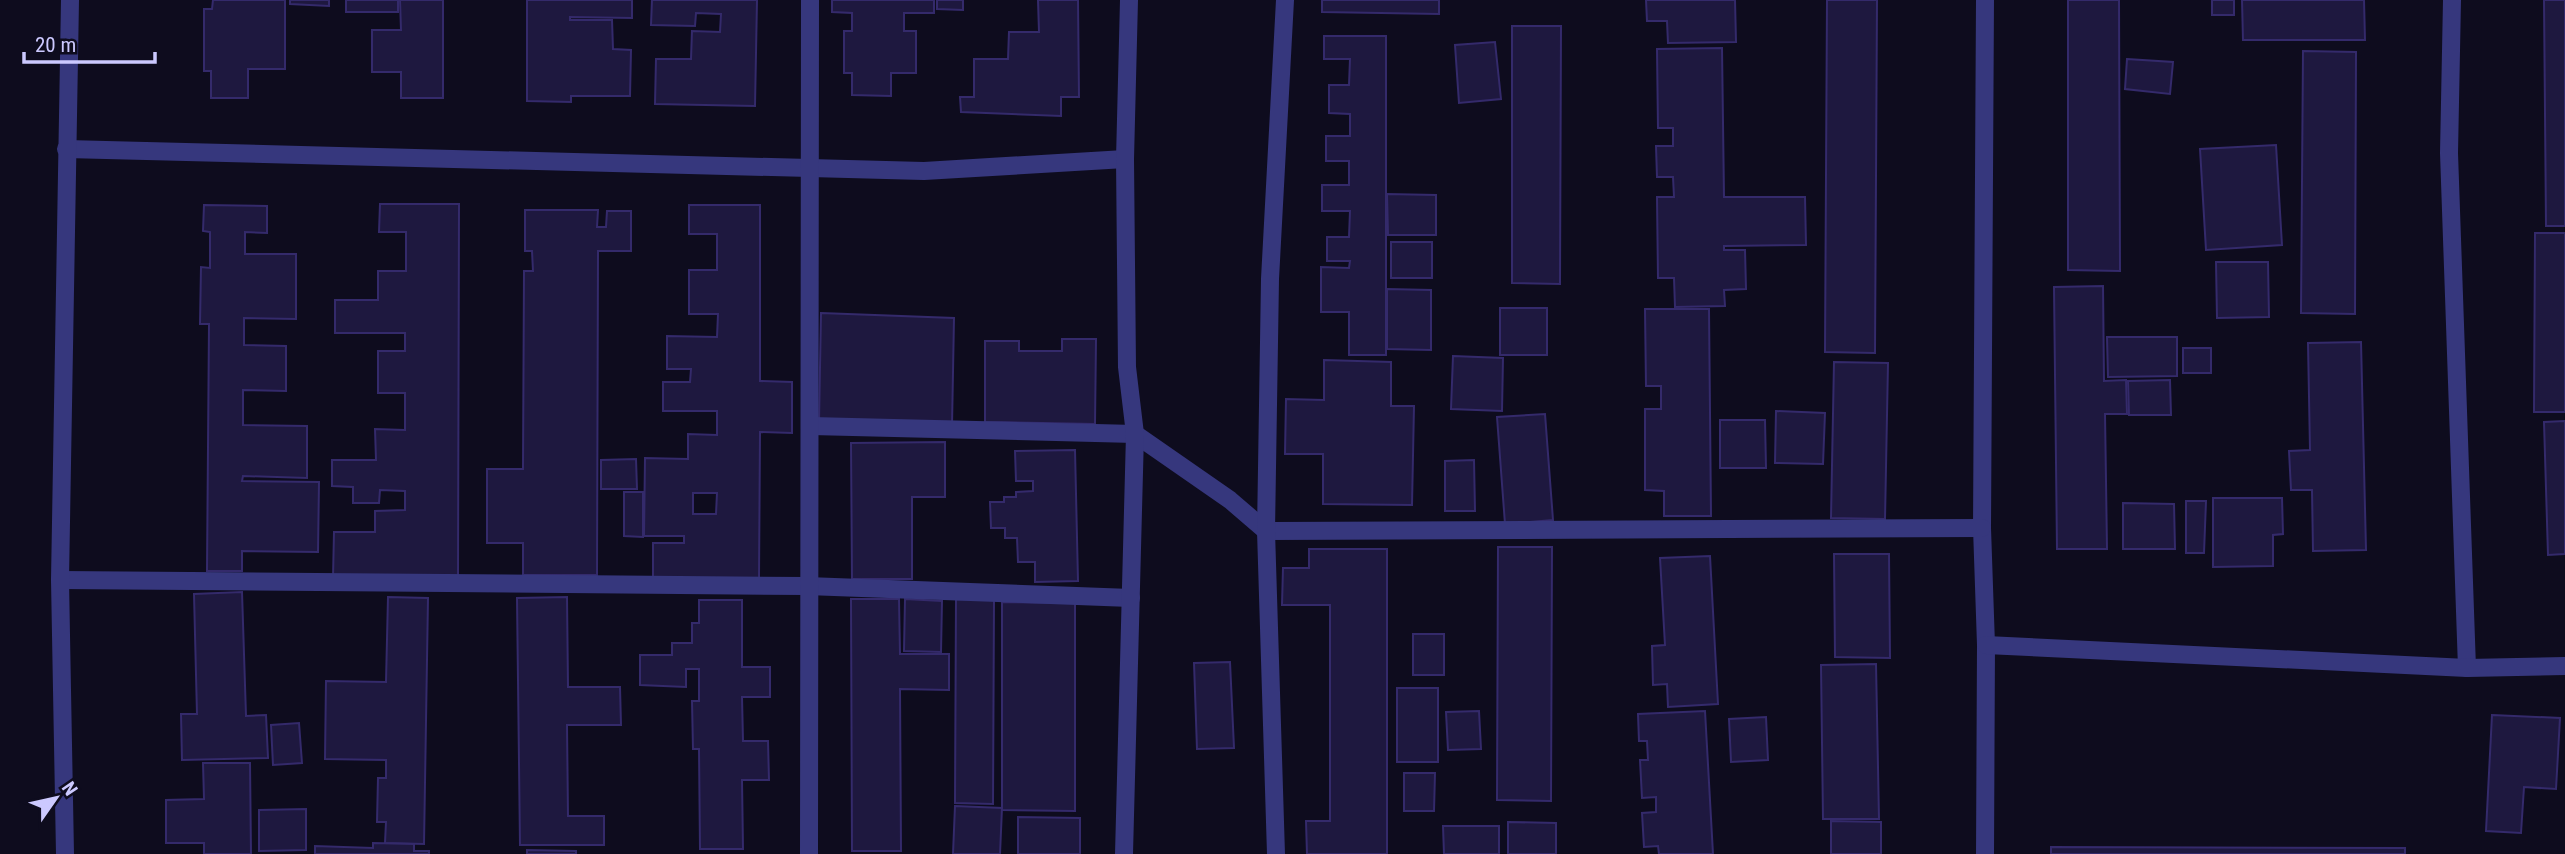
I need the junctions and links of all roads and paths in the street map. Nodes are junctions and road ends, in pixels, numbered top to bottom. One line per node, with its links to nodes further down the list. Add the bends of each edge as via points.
1 (70, 0): 7 (street)
2 (810, 0): 9 (street)
3 (1129, 0): 8 (street)
4 (1285, 0): 13 (street, via 1270,279)
5 (1985, 0): 12 (street)
6 (2452, 0): 19 (street, via 2449,153)
7 (66, 149): 9 (street); 14 (street)
8 (1125, 159): 9 (street, via 924,171); 11 (street, via 1127,367)
9 (811, 167): 10 (street)
10 (811, 426): 11 (street); 15 (street)
11 (1135, 434): 13 (street); 16 (street)
12 (1982, 528): 13 (street); 17 (street)
13 (1266, 531): 23 (street)
14 (60, 580): 15 (street); 20 (street)
15 (807, 586): 16 (street); 21 (street)
16 (1131, 598): 22 (street)
17 (1986, 645): 19 (street); 24 (street)
18 (2565, 666): 19 (street)
19 (2467, 668)
20 (65, 854)
21 (809, 854)
22 (1124, 854)
23 (1276, 854)
24 (1985, 854)

